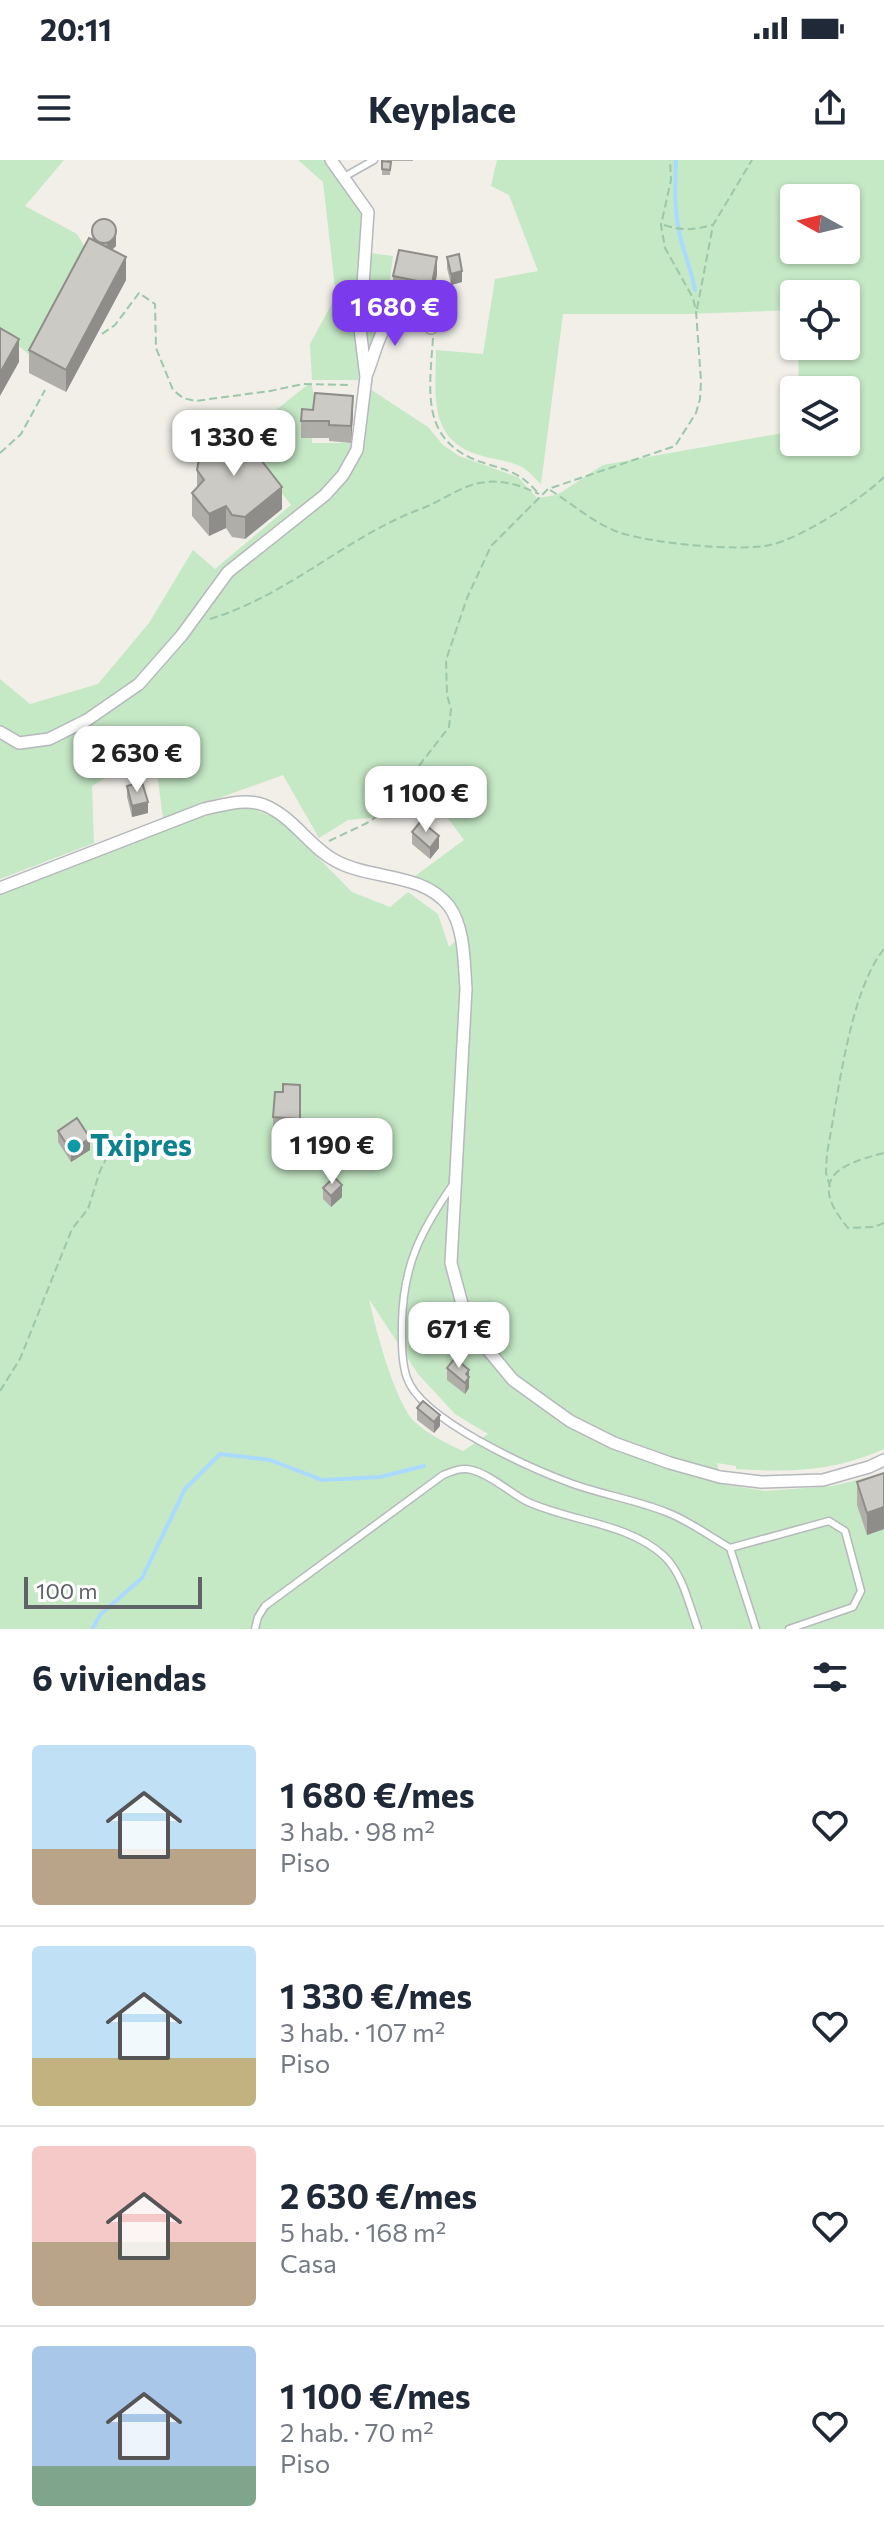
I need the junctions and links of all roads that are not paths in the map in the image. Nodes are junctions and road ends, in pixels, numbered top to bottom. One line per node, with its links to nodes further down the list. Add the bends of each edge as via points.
1 (331, 160): 3 (street)
2 (374, 160): 3 (lane)
3 (344, 177): 5 (street, via 368,212 360,329)
4 (431, 328): 5 (street, via 405,311 394,315 380,338)
5 (366, 382): 6 (street, via 357,450 343,475 228,572 139,684 49,739 19,743)
6 (0, 732)
7 (0, 888): 8 (street, via 204,809 238,801 287,817 336,861 425,888 449,906 464,943)
8 (457, 1179): 9 (street, via 451,1263 468,1326 513,1380 570,1421 614,1443 720,1477 823,1480); 10 (lane, via 423,1230 408,1275 402,1345 407,1379 420,1399 445,1421 537,1469 670,1513)
9 (884, 1460)
10 (730, 1548): 13 (lane); 14 (lane, via 829,1521 845,1531 861,1591 853,1607)
11 (255, 1629): 12 (lane, via 265,1606 459,1468 475,1470 554,1512 640,1539 666,1557)
12 (698, 1629)
13 (756, 1629)
14 (789, 1629)

